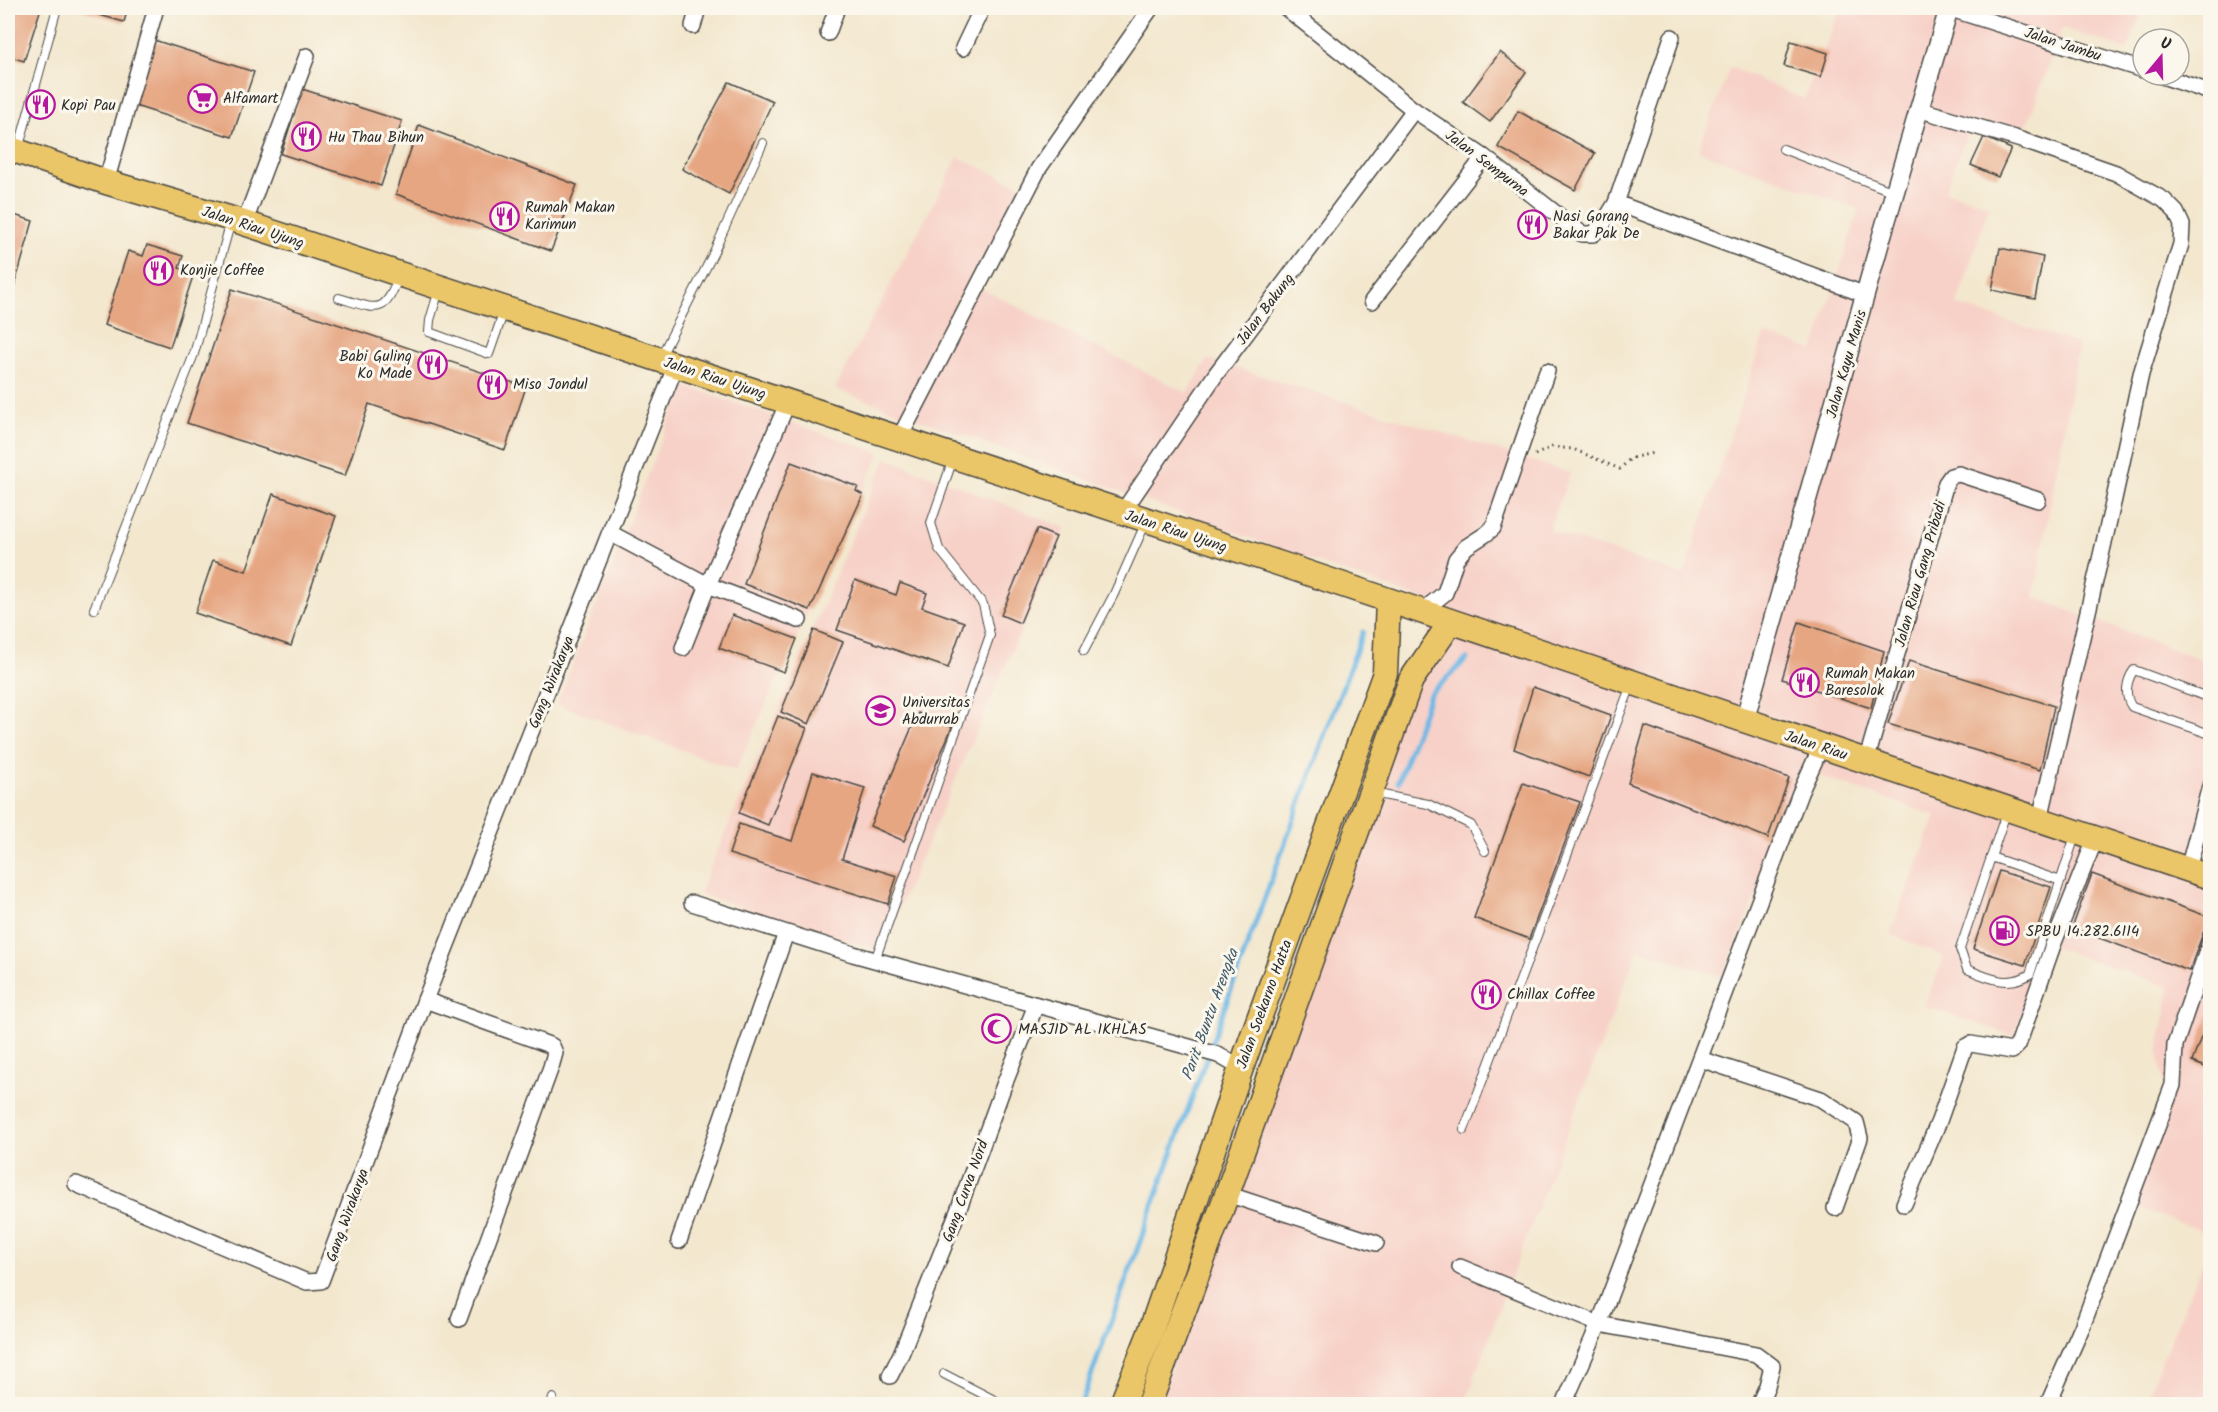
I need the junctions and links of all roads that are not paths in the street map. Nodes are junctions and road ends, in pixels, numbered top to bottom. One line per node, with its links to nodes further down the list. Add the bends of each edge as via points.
1 (57, 8): 21 (lane)
2 (156, 8): 24 (street)
3 (698, 8): 10 (street)
4 (837, 8): 11 (street)
5 (982, 8): 13 (street)
6 (1151, 8): 37 (street, via 1040,168)
7 (1286, 8): 9 (street, Jalan Sempurna)
8 (1949, 8): 15 (street, Jalan Jambu); 18 (street, Jalan Kayu Manis)
9 (1302, 12): 19 (street, Jalan Sempurna)
10 (693, 26)
11 (828, 33)
12 (1672, 37): 26 (street)
13 (963, 48)
14 (307, 56): 27 (street)
15 (2131, 66)
16 (2191, 85): 17 (street)
17 (2211, 92)
18 (1918, 109): 25 (street, Jalan Kayu Manis); 60 (street, via 2116,173 2164,200 2182,225 2181,244 2141,374)
19 (1413, 110): 23 (street, Jalan Sempurna); 40 (street, Jalan Bakung, via 1216,374)
20 (763, 143): 34 (lane)
21 (13, 149): 24 (main road, Jalan Riau Ujung)
22 (1783, 149): 25 (lane)
23 (1484, 157): 26 (street, Jalan Sempurna, via 1582,234 1593,234); 32 (street)
24 (106, 182): 27 (main road, Jalan Riau Ujung)
25 (1894, 192): 30 (street, Jalan Kayu Manis)
26 (1616, 203): 30 (street)
27 (238, 221): 28 (main road, Jalan Riau Ujung); 45 (lane, via 194,354)
28 (399, 275): 29 (main road, Jalan Riau Ujung); 31 (lane, via 385,305 372,308)
29 (439, 288): 33 (main road, Jalan Riau Ujung); 33 (lane, via 429,332 451,342 489,354)
30 (1866, 295): 53 (street, Jalan Kayu Manis)
31 (339, 298)
32 (1372, 301)
33 (504, 309): 34 (main road, Jalan Riau Ujung)
34 (667, 362): 36 (main road, Jalan Riau Ujung); 42 (street, Gang Wirakarya)
35 (1547, 371): 46 (street, via 1493,528 1466,547 1456,559 1445,593)
36 (788, 402): 37 (main road, Jalan Riau Ujung); 43 (street)
37 (899, 439): 38 (main road, Jalan Riau Ujung)
38 (953, 457): 40 (main road, Jalan Riau Ujung); 69 (lane, via 931,523 939,549 983,604 990,634)
39 (2038, 500): 56 (street, Jalan Riau Gang Pribadi, via 1959,474 1946,483)
40 (1122, 513): 41 (main road, Jalan Riau Ujung)
41 (1146, 521): 44 (main road, Jalan Riau Ujung); 50 (lane)
42 (610, 533): 43 (street); 70 (street, Gang Wirakarya)
43 (708, 585): 47 (street); 49 (street)
44 (1388, 601): 46 (main road, Jalan Riau Ujung); 73 (main road, Jalan Soekarno Hatta, via 1385,672)
45 (94, 609)
46 (1421, 612): 48 (main road, Jalan Riau)
47 (799, 620)
48 (1451, 622): 51 (main road, Jalan Riau); 58 (main road, Jalan Soekarno Hatta, via 1411,681)
49 (684, 648)
50 (1084, 651)
51 (1631, 683): 53 (main road, Jalan Riau); 74 (lane)
52 (2211, 698): 54 (lane, via 2134,670 2126,694 2132,706)
53 (1744, 722): 55 (main road, Jalan Riau)
54 (2211, 734)
55 (1821, 747): 56 (main road, Jalan Riau); 72 (street)
56 (1866, 762): 59 (main road, Jalan Riau)
57 (2211, 786): 64 (street)
58 (1371, 793): 62 (lane, via 1428,804 1471,825); 76 (main road, Jalan Soekarno Hatta)
59 (2007, 809): 60 (main road, Jalan Riau); 63 (lane)
60 (2040, 819): 61 (main road, Jalan Riau)
61 (2086, 834): 64 (main road, Jalan Riau); 65 (lane); 77 (street, via 2018,1045 2012,1052 1971,1044 1965,1047)
62 (1485, 851)
63 (1991, 857): 65 (lane); 65 (lane, via 1960,949 1967,969 1989,978 2009,982 2030,975)
64 (2199, 873)
65 (2061, 881)
66 (692, 903): 67 (street)
67 (786, 933): 69 (street); 79 (street)
68 (2211, 942): 91 (street, via 2175,1045 2173,1085 2082,1327)
69 (875, 960): 71 (street)
70 (425, 1000): 75 (street, Gang Wirakarya, via 321,1281 307,1282); 82 (street, via 552,1046 555,1053)
71 (1036, 1005): 73 (street, via 1218,1054); 85 (street, Gang Curva Nord, via 954,1222)
72 (1700, 1059): 78 (street, via 1821,1099 1857,1122 1860,1138); 83 (street)
73 (1241, 1068): 87 (main road, Jalan Soekarno Hatta)
74 (1464, 1130)
75 (76, 1184)
76 (1227, 1194): 80 (street); 88 (main road, Jalan Soekarno Hatta)
77 (1904, 1204)
78 (1835, 1208)
79 (679, 1241)
80 (1376, 1243)
81 (1460, 1267): 83 (street)
82 (459, 1319)
83 (1599, 1324): 89 (street); 90 (street, via 1756,1354 1772,1366)
84 (944, 1374): 86 (lane)
85 (890, 1376)
86 (1002, 1404)
87 (1122, 1404)
88 (1149, 1404)
89 (1564, 1404)
90 (1759, 1404)
91 (2048, 1404)

